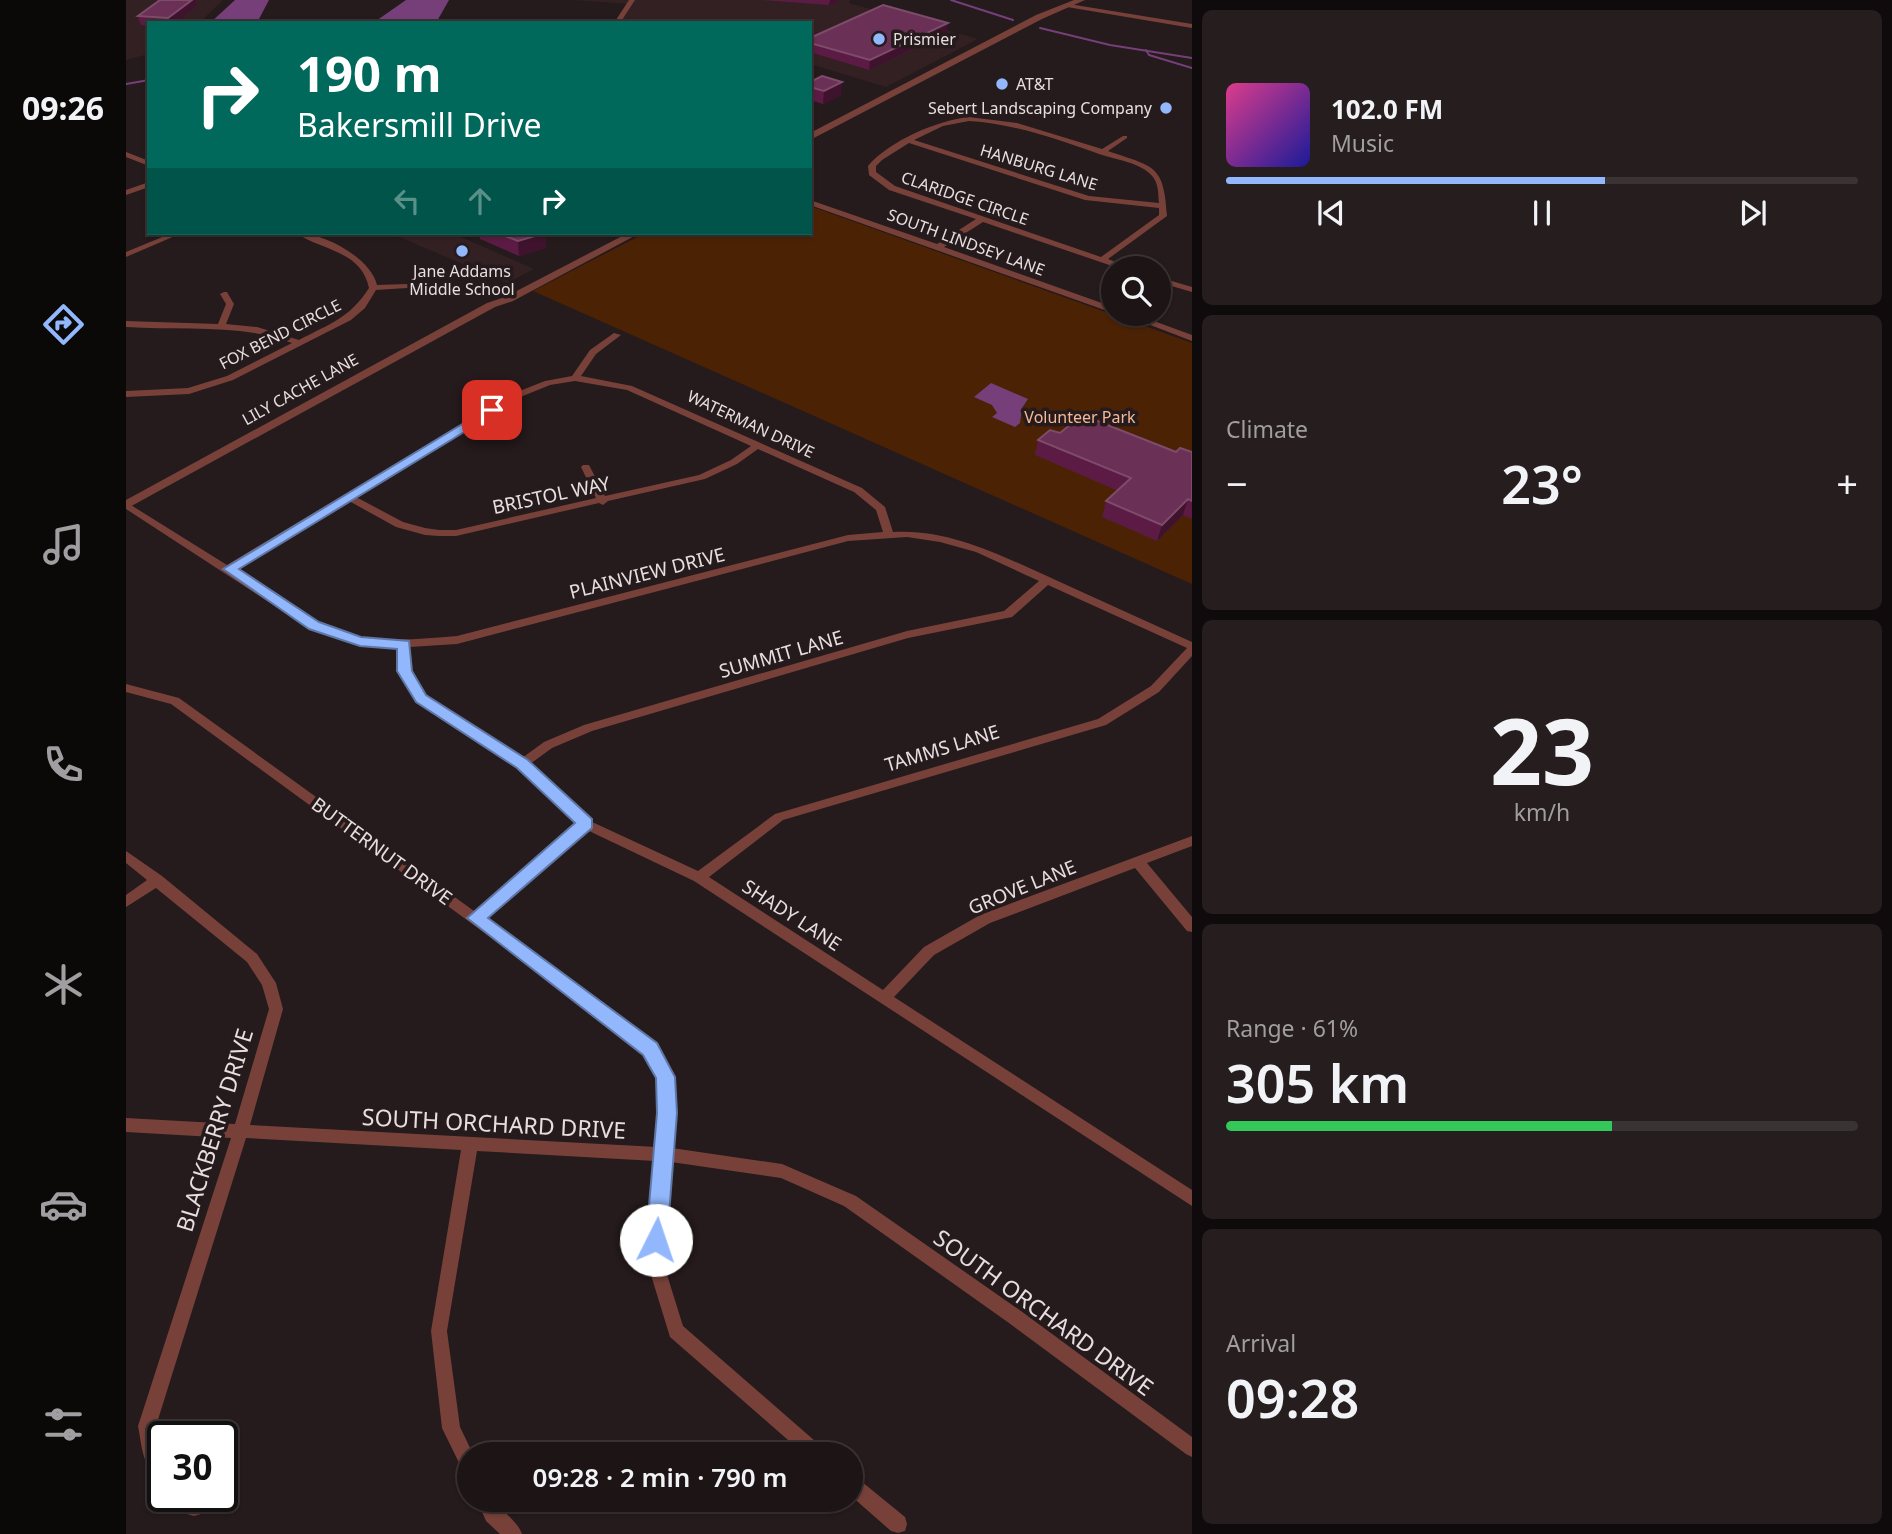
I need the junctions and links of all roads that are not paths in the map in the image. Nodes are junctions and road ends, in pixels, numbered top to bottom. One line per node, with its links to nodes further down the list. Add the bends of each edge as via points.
1 (632, 0): 4 (street)
2 (1081, 0): 3 (street)
3 (1069, 6): 5 (street); 6 (street, via 1039,17)
4 (618, 21)
5 (1190, 24)
6 (812, 136)
7 (1125, 137): 9 (street)
8 (910, 141): 9 (street, CLARIDGE CIRCLE, via 951,121 985,119); 15 (street, HANBURG LANE, via 1088,198); 16 (street, CLARIDGE CIRCLE, via 879,158 872,173 892,188)
9 (1101, 152): 15 (street, CLARIDGE CIRCLE, via 1154,172 1161,181)
10 (126, 154): 11 (street)
11 (147, 163)
12 (147, 185): 13 (street)
13 (126, 193)
14 (812, 203): 21 (street, SOUTH LINDSEY LANE)
15 (1162, 206): 23 (street, via 1163,216)
16 (982, 219): 21 (street); 24 (street, CLARIDGE CIRCLE)
17 (173, 235): 22 (street)
18 (304, 235): 27 (street, via 363,265 373,279)
19 (620, 235): 30 (street, LILY CACHE LANE)
20 (631, 235): 30 (street, LILY CACHE LANE)
21 (938, 247): 31 (street, SOUTH LINDSEY LANE)
22 (126, 255)
23 (1108, 256)
24 (1101, 260)
25 (1171, 283): 28 (street)
26 (407, 286): 27 (street)
27 (373, 288): 37 (street, FOX BEND CIRCLE, via 355,313)
28 (1192, 290)
29 (224, 294): 33 (street, via 230,304)
30 (491, 305): 44 (street, LILY CACHE LANE)
31 (1101, 306)
32 (126, 324): 33 (street)
33 (221, 326): 37 (street, via 266,330)
34 (1161, 326): 36 (street)
35 (617, 335): 38 (street, via 593,352)
36 (1190, 336)
37 (300, 343): 39 (street, FOX BEND CIRCLE, via 189,395)
38 (575, 378): 40 (street, WATERMAN DRIVE, via 646,393); 42 (street, via 514,396)
39 (126, 394)
40 (758, 445): 43 (street, BRISTOL WAY, via 702,477); 45 (street, WATERMAN DRIVE, via 868,497 881,509)
41 (586, 467): 43 (street)
42 (349, 497): 43 (street, BRISTOL WAY, via 409,530 430,534 457,533); 46 (street)
43 (603, 502)
44 (126, 505): 46 (street, PLAINVIEW DRIVE)
45 (889, 534): 47 (street, PLAINVIEW DRIVE, via 941,539 980,550); 48 (street, PLAINVIEW DRIVE, via 848,538 457,640)
46 (229, 569): 48 (street, PLAINVIEW DRIVE, via 314,626 360,641)
47 (1047, 580): 49 (street, PLAINVIEW DRIVE); 51 (street, SUMMIT LANE, via 1008,614 907,635 588,728 548,745)
48 (404, 645): 51 (street, SHADY LANE, via 404,671 421,699)
49 (1192, 648): 56 (street, TAMMS LANE, via 1155,689 1101,722 779,817)
50 (126, 688): 59 (street, BUTTERNUT DRIVE, via 175,701)
51 (522, 764): 52 (street, SHADY LANE)
52 (586, 824): 56 (street, SHADY LANE); 59 (street)
53 (1192, 841): 55 (street, GROVE LANE)
54 (126, 856): 57 (street, BLACKBERRY DRIVE)
55 (1139, 863): 60 (street); 61 (street, GROVE LANE, via 985,919 929,951)
56 (699, 877): 61 (street, SHADY LANE)
57 (156, 880): 58 (street); 63 (street, BLACKBERRY DRIVE, via 251,958 269,983 276,1009)
58 (126, 902)
59 (475, 918): 65 (street, BUTTERNUT DRIVE, via 650,1049 665,1077)
60 (1192, 927)
61 (884, 998): 66 (street, SHADY LANE)
62 (126, 1125): 63 (street, SOUTH ORCHARD DRIVE)
63 (241, 1131): 64 (street, SOUTH ORCHARD DRIVE); 67 (street, BLACKBERRY DRIVE)
64 (470, 1145): 65 (street, SOUTH ORCHARD DRIVE); 68 (street, via 439,1331 451,1428)
65 (662, 1154): 69 (street, BUTTERNUT DRIVE, via 654,1262 676,1331); 70 (street, SOUTH ORCHARD DRIVE, via 782,1171 850,1201)
66 (1192, 1199)
67 (149, 1421)
68 (458, 1442)
69 (803, 1442)
70 (1192, 1448)
71 (863, 1494): 73 (street)
72 (493, 1512): 74 (street)
73 (898, 1524)
74 (513, 1534)

